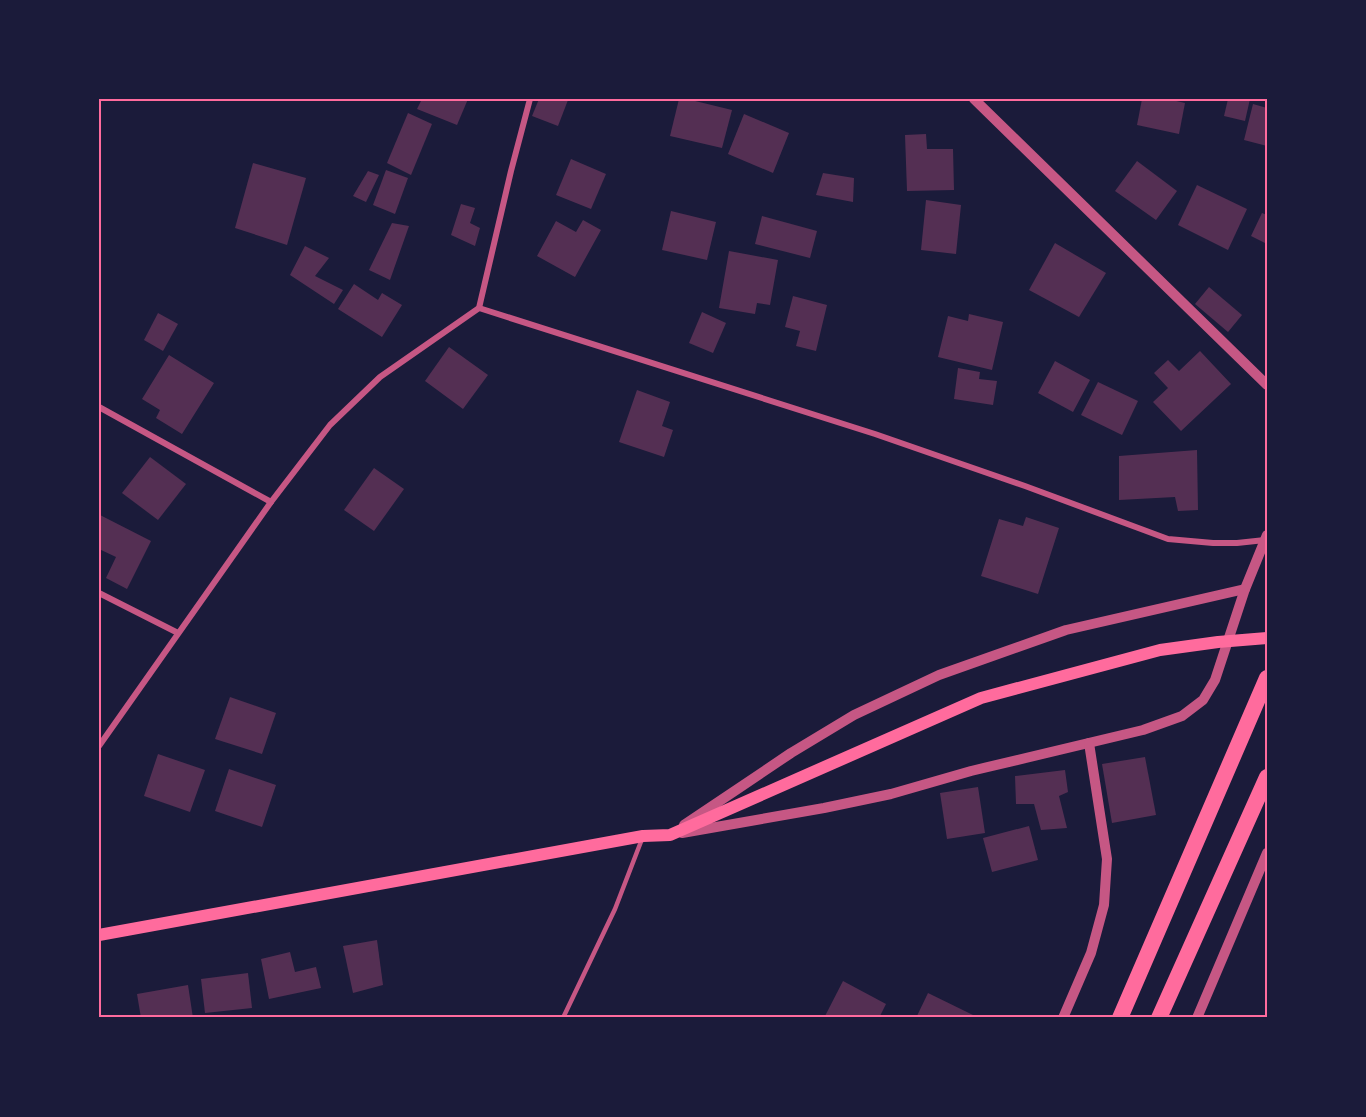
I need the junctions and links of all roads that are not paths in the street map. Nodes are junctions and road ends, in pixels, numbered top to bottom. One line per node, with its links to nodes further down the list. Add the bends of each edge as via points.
1 (530, 99): 3 (street)
2 (974, 99): 4 (street)
3 (479, 308): 6 (street, via 380,377 330,425); 7 (street, via 875,434 1168,539 1237,543)
4 (1267, 385)
5 (99, 407): 6 (street)
6 (271, 502): 10 (street)
7 (1266, 537): 8 (street)
8 (1245, 589): 13 (street, via 1215,680 1203,700 1182,716 1153,727); 16 (street, via 1066,630 939,675 854,715)
9 (99, 593): 10 (street)
10 (178, 633): 14 (street)
11 (1267, 638): 16 (main road, via 1160,650 981,698)
12 (1267, 678): 22 (highway)
13 (1089, 743): 16 (street, via 891,794); 21 (street, via 1107,859 1104,905 1091,953)
14 (99, 746)
15 (1267, 777): 23 (highway)
16 (670, 835): 17 (main road)
17 (643, 836): 19 (main road); 20 (lane, via 615,909)
18 (1267, 853): 24 (street)
19 (99, 934)
20 (563, 1018)
21 (1063, 1018)
22 (1120, 1018)
23 (1159, 1018)
24 (1197, 1018)

